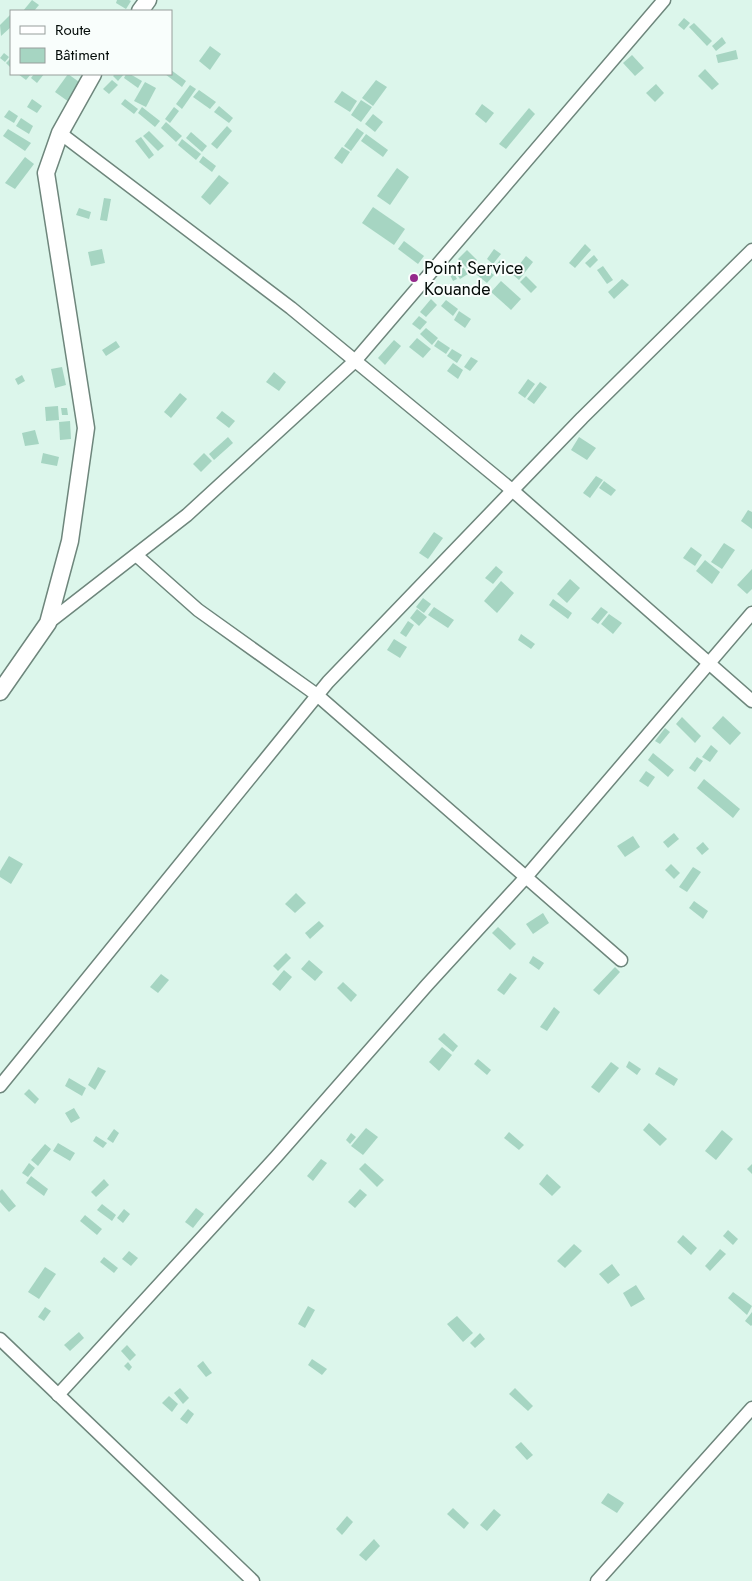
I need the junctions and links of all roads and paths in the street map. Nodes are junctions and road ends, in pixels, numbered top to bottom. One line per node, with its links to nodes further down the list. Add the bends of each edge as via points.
1 (664, 0): 5 (street)
2 (92, 75): 3 (main road)
3 (60, 133): 5 (street); 9 (main road, via 46,173 86,428 70,541)
4 (752, 250): 6 (street)
5 (355, 360): 6 (street); 7 (street, via 187,515)
6 (512, 490): 10 (street); 12 (street)
7 (136, 555): 9 (street); 12 (street, via 198,610)
8 (752, 613): 10 (street)
9 (48, 623): 11 (main road)
10 (708, 663): 13 (street); 14 (street)
11 (0, 692)
12 (317, 695): 14 (street); 16 (street)
13 (752, 701)
14 (526, 877): 15 (street); 18 (street)
15 (621, 960)
16 (0, 1086)
17 (0, 1339): 18 (street)
18 (58, 1395): 20 (street)
19 (752, 1408): 21 (street)
20 (253, 1581)
21 (597, 1581)

